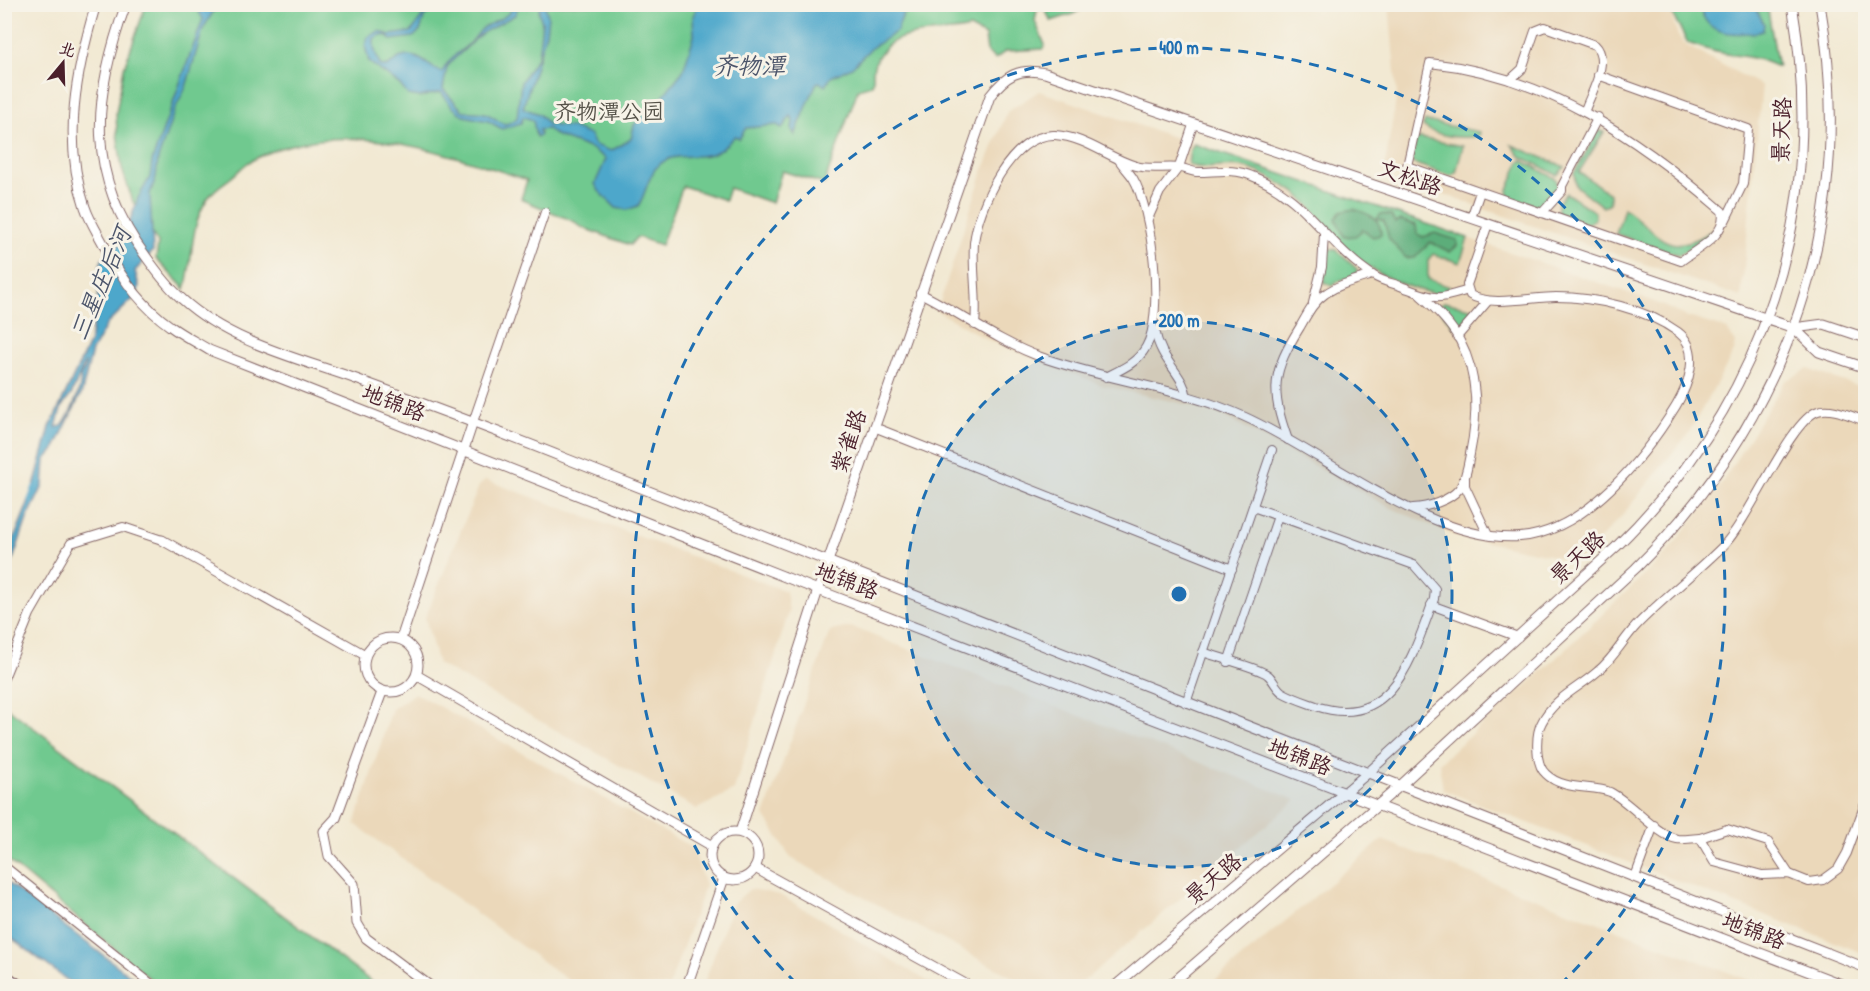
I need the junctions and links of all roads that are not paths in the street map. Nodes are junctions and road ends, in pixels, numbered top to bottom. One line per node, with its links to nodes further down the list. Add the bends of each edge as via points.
1 (96, 4): 40 (street, 地锦路, via 79,70 72,123 74,164 85,208 117,268 168,325 209,350)
2 (126, 4): 37 (street, 地锦路, via 105,74 100,148 122,222 148,260 181,299 234,334)
3 (1792, 4): 27 (street, 景天路, via 1801,64 1802,155 1787,254)
4 (1820, 4): 30 (street, via 1829,61 1830,157 1814,260)
5 (1012, 74): 10 (street, 文松路, via 1028,69 1045,73); 23 (street, 紫雀路, via 990,96)
6 (1598, 75): 7 (street, via 1602,56 1595,45 1545,27 1535,31 1522,69); 8 (street); 18 (street, via 1748,129 1743,183)
7 (1510, 80): 8 (street); 13 (street, via 1430,63 1407,166)
8 (1585, 110): 9 (street)
9 (1598, 117): 15 (street, via 1562,191); 18 (street, via 1672,167 1722,211)
10 (1193, 125): 12 (street); 16 (street, 文松路)
11 (1117, 158): 12 (street, via 1146,167); 17 (street, via 1133,179); 29 (street, via 1100,148 1054,135 1030,140 1020,147 994,184 975,240)
12 (1179, 167): 17 (street, via 1160,192); 20 (street, via 1195,173 1241,171 1255,177 1288,194)
13 (1480, 192): 15 (street); 16 (street)
14 (545, 212): 37 (street)
15 (1542, 213): 18 (street, via 1681,261 1719,233)
16 (1471, 218): 19 (street, 文松路)
17 (1148, 219): 28 (street)
18 (1725, 221)
19 (1488, 224): 22 (street); 27 (street, 文松路)
20 (1324, 234): 21 (street); 26 (street, via 1322,267)
21 (1372, 275): 24 (street); 26 (street, via 1334,288)
22 (1468, 290): 24 (street, via 1441,299); 25 (street, via 1477,299)
23 (920, 293): 29 (street); 38 (street, 紫雀路)
24 (1421, 296): 31 (street)
25 (1488, 301): 31 (street); 46 (street, via 1559,297 1618,306 1679,333 1689,343 1691,356 1686,383 1662,429 1592,506 1556,528 1523,537)
26 (1313, 305): 39 (street, via 1281,358 1277,372 1276,397)
27 (1768, 319): 30 (street, 文松路); 52 (street, 景天路, via 1726,408 1679,479 1649,515)
28 (1154, 322): 34 (street, via 1153,333 1137,358); 35 (street, via 1157,343 1185,384)
29 (975, 325): 34 (street, via 1037,356)
30 (1794, 328): 32 (street, 文松路, via 1824,324); 33 (street, 文松路, via 1819,352); 62 (street, via 1750,422 1702,496 1676,527)
31 (1457, 337): 42 (street, via 1476,397)
32 (1866, 338)
33 (1866, 368)
34 (1106, 377): 35 (street)
35 (1187, 397): 39 (street, via 1246,417)
36 (1866, 421): 66 (street, via 1831,410 1819,410 1808,416 1795,430 1727,543 1637,626 1600,670 1557,701 1541,723 1537,738 1541,768 1546,774 1582,789 1610,792)
37 (473, 422): 40 (street); 48 (street, 地锦路)
38 (874, 427): 48 (street, 紫雀路); 49 (street)
39 (1288, 440): 44 (street)
40 (463, 450): 50 (street, 地锦路); 53 (street)
41 (1272, 450): 43 (street)
42 (1466, 474): 44 (street, via 1449,497); 46 (street, via 1465,486)
43 (1253, 507): 45 (street); 49 (street)
44 (1411, 508): 46 (street, via 1445,525)
45 (1278, 516): 51 (street, via 1414,565 1436,589); 56 (street)
46 (1488, 535)
47 (162, 540): 55 (street); 58 (street, via 123,527 71,543 30,614)
48 (827, 564): 50 (street, 紫雀路); 60 (street, 地锦路)
49 (1232, 568): 54 (street)
50 (818, 590): 63 (street, 地锦路); 67 (street, 紫雀路)
51 (1431, 605): 52 (street); 56 (street, via 1398,682 1384,697 1356,710 1338,711 1303,701 1281,692 1268,675)
52 (1518, 637): 61 (street, 景天路)
53 (401, 639): 55 (street, via 387,638); 57 (street, via 411,647 418,662)
54 (1203, 652): 56 (street); 60 (street)
55 (365, 656): 59 (street, via 370,683)
56 (1228, 662)
57 (418, 676): 59 (street, via 396,691); 69 (street)
58 (4, 678)
59 (382, 692): 79 (street, via 336,819 324,831 329,856 354,884 357,923 366,938)
60 (1186, 703): 61 (street, 地锦路)
61 (1369, 772): 62 (street, 地锦路); 63 (street, 景天路)
62 (1401, 785): 65 (street); 74 (street, 地锦路)
63 (1343, 794): 65 (street, 地锦路); 82 (street, 景天路)
64 (1866, 801): 72 (street, via 1838,869 1822,880 1809,882)
65 (1377, 806): 83 (street); 84 (street, 地锦路)
66 (1654, 825): 68 (street, via 1675,839); 74 (street)
67 (740, 832): 69 (street, via 724,834); 71 (street, via 757,846)
68 (1700, 838): 72 (street, via 1714,862 1762,875); 72 (street, via 1727,829 1768,842)
69 (712, 846): 73 (street, via 710,861)
70 (4, 866): 78 (street)
71 (755, 868): 73 (street, via 738,880); 81 (street)
72 (1788, 874)
73 (724, 878): 80 (street)
74 (1635, 878): 75 (street, 地锦路)
75 (1866, 969)
76 (4, 975): 77 (main road)
77 (20, 987)
78 (154, 987)
79 (430, 987)
80 (687, 987)
81 (969, 987)
82 (1115, 987)
83 (1169, 987)
84 (1846, 987)

